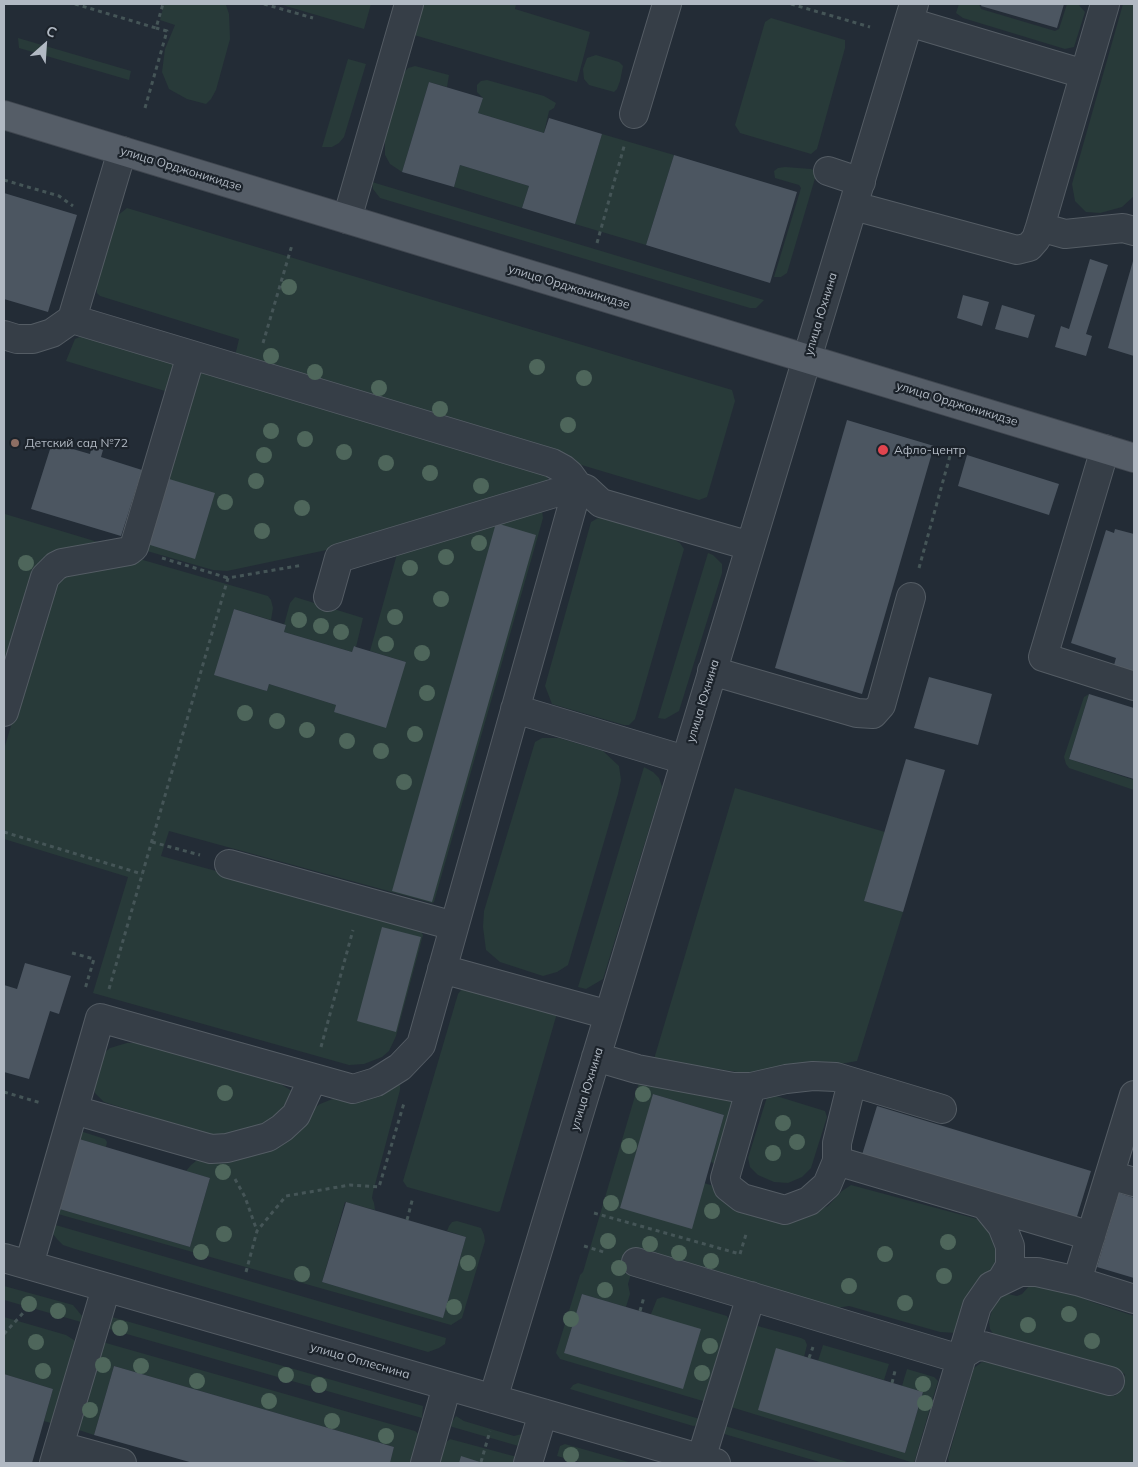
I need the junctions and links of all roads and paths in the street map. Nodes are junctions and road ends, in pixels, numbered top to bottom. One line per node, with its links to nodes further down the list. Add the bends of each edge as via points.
1 (75, 4): 11 (path)
2 (163, 4): 11 (path)
3 (264, 4): 9 (path)
4 (409, 4): 21 (street)
5 (667, 4): 14 (street)
6 (791, 4): 10 (path)
7 (1105, 4): 12 (street)
8 (911, 13): 12 (street); 19 (street, улица Юхнина)
9 (313, 18)
10 (870, 27)
11 (156, 28): 13 (path, via 167,31)
12 (1084, 74): 22 (street)
13 (145, 108)
14 (634, 114): 24 (path)
15 (4, 115): 16 (main road, улица Орджоникидзе)
16 (122, 151): 21 (main road, улица Орджоникидзе); 26 (street)
17 (828, 171): 19 (street)
18 (4, 180): 20 (path, via 59,196)
19 (858, 194): 22 (street, via 1017,250 1029,247); 29 (street, улица Юхнина)
20 (78, 210)
21 (347, 220): 29 (main road, улица Орджоникидзе)
22 (1040, 227): 23 (street, via 1065,234 1123,228)
23 (1134, 231)
24 (597, 243)
25 (292, 245): 30 (path)
26 (72, 319): 27 (street, via 52,333 33,339); 28 (street)
27 (4, 335)
28 (191, 355): 30 (street); 36 (street)
29 (807, 359): 32 (main road, улица Орджоникидзе); 35 (street, улица Юхнина)
30 (254, 374): 34 (street, via 552,463 570,475)
31 (953, 445): 40 (path)
32 (1105, 449): 33 (main road, улица Орджоникидзе); 42 (street, via 1043,657)
33 (1134, 458)
34 (578, 486): 35 (street, via 601,503); 37 (street); 43 (street)
35 (750, 546): 41 (street, улица Юхнина)
36 (132, 550): 38 (path); 44 (street, via 62,563 45,577)
37 (339, 558): 38 (path); 39 (street)
38 (228, 578): 47 (path)
39 (328, 597)
40 (910, 597): 41 (street, via 881,704 873,714 857,713)
41 (712, 670): 45 (street, улица Юхнина)
42 (1134, 686)
43 (515, 709): 45 (street); 51 (street)
44 (4, 712)
45 (686, 760): 53 (street, улица Юхнина)
46 (4, 832): 49 (path)
47 (152, 842): 48 (path); 49 (path)
48 (230, 864): 50 (street)
49 (142, 874): 54 (path)
50 (361, 900): 51 (street); 56 (path)
51 (454, 926): 52 (street)
52 (442, 969): 53 (street); 56 (street, via 421,1045 400,1067 376,1082 353,1089)
53 (609, 1015): 55 (street, улица Юхнина)
54 (100, 1018): 56 (street); 62 (street)
55 (596, 1057): 58 (street, via 638,1069 733,1087); 88 (street, улица Юхнина)
56 (313, 1078): 63 (street, via 296,1115 282,1128 268,1137)
57 (852, 1082): 58 (street, via 836,1077 813,1076); 61 (street); 64 (street, via 837,1143)
58 (751, 1087): 67 (street, via 725,1178 728,1187 742,1198)
59 (1134, 1095): 65 (street)
60 (404, 1102): 71 (path, via 379,1187 350,1185 286,1196)
61 (942, 1108)
62 (74, 1110): 63 (street, via 211,1149); 76 (street)
63 (227, 1148): 71 (path, via 232,1174)
64 (838, 1161): 67 (street, via 827,1185 809,1201 785,1210); 68 (street)
65 (1122, 1178): 72 (street)
66 (413, 1197): 70 (path)
67 (755, 1202): 73 (path)
68 (984, 1204): 72 (street); 78 (street, via 1002,1226 1010,1246 1010,1266)
69 (594, 1213): 73 (path)
70 (407, 1220)
71 (257, 1232): 77 (path)
72 (1091, 1236): 79 (street)
73 (740, 1254): 81 (path)
74 (4, 1258): 76 (street, улица Оплеснина)
75 (636, 1262): 81 (street)
76 (30, 1265): 80 (street, улица Оплеснина)
77 (246, 1272)
78 (1001, 1281): 79 (street, via 1020,1272 1037,1272); 85 (street, via 992,1286 977,1306)
79 (1077, 1281): 82 (street)
80 (106, 1288): 87 (street, улица Оплеснина); 91 (street)
81 (740, 1293): 85 (street); 92 (street)
82 (1134, 1299)
83 (23, 1313): 84 (path)
84 (4, 1334)
85 (961, 1358): 86 (street, via 975,1347 983,1346); 97 (street)
86 (1110, 1380)
87 (447, 1386): 88 (street, улица Оплеснина); 95 (street)
88 (493, 1399): 89 (street, улица Оплеснина)
89 (543, 1413): 92 (street, улица Оплеснина); 96 (street)
90 (490, 1428): 93 (path)
91 (57, 1454): 94 (street)
92 (708, 1461)
93 (481, 1462)
94 (122, 1463)
95 (425, 1463)
96 (528, 1463)
97 (930, 1463)

